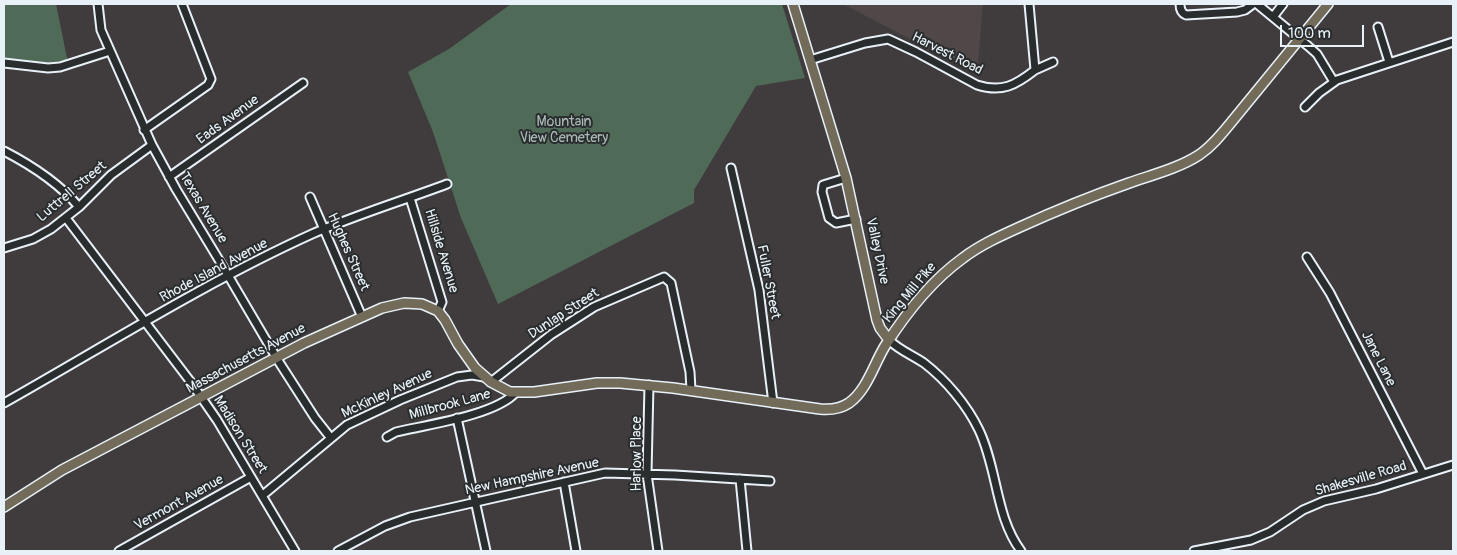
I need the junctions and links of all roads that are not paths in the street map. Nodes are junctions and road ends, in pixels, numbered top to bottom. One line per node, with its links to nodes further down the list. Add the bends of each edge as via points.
1 (98, 4): 13 (street, Texas Avenue, via 101,30)
2 (182, 4): 22 (street, via 211,79 208,85)
3 (793, 4): 14 (main road, Valley Drive)
4 (1029, 4): 18 (street)
5 (1180, 4): 6 (street, via 1183,14 1191,15 1237,12)
6 (1255, 4): 9 (street)
7 (1283, 4): 9 (street)
8 (1328, 4): 11 (main road, King Mill Pike)
9 (1273, 17): 11 (street)
10 (1378, 27): 16 (street)
11 (1300, 38): 19 (street, via 1317,54); 41 (main road, King Mill Pike, via 1200,155 1084,199 980,246 938,278)
12 (1453, 42): 16 (street)
13 (110, 51): 17 (street, via 60,67); 22 (street, Texas Avenue)
14 (810, 60): 18 (street, Harvest Road, via 888,39 987,88 1001,88 1019,82); 27 (main road, Valley Drive)
15 (1053, 62): 18 (street, Harvest Road)
16 (1388, 62): 19 (street)
17 (4, 63)
18 (1035, 70)
19 (1334, 82): 21 (street)
20 (303, 83): 26 (street, Eads Avenue)
21 (1305, 107)
22 (144, 130): 23 (street, Texas Avenue)
23 (152, 145): 26 (street, Texas Avenue); 31 (street, Luttrell Street, via 112,175)
24 (4, 151): 31 (street, via 41,174)
25 (731, 168): 49 (street, Fuller Street, via 759,290)
26 (169, 177): 37 (street, Texas Avenue)
27 (846, 178): 33 (main road, Valley Drive); 33 (street, via 823,185 822,192 829,218 836,223)
28 (447, 184): 30 (street, Rhode Island Avenue)
29 (310, 197): 34 (street, Hughes Street)
30 (410, 198): 34 (street, Rhode Island Avenue); 38 (street, Hillside Avenue, via 442,302)
31 (79, 207): 32 (street, Luttrell Street)
32 (66, 218): 35 (street, Luttrell Street, via 33,239); 40 (street, Madison Street)
33 (856, 218): 41 (main road, Valley Drive, via 877,320)
34 (324, 229): 37 (street, Rhode Island Avenue); 39 (street, Hughes Street)
35 (4, 248)
36 (1307, 257): 55 (street, Jane Lane, via 1330,293)
37 (229, 276): 40 (street, Rhode Island Avenue); 42 (street, Texas Avenue)
38 (438, 311): 39 (main road, Massachusetts Avenue, via 422,304 404,303); 43 (main road, via 466,356)
39 (362, 317): 42 (main road, Massachusetts Avenue)
40 (146, 322): 47 (street, Madison Street); 48 (street, Rhode Island Avenue)
41 (889, 340): 49 (main road, King Mill Pike, via 861,391 848,404 829,410); 70 (street, Valley Drive, via 934,372 953,391 972,418 985,446 1005,524)
42 (276, 358): 47 (main road, Massachusetts Avenue); 51 (street, Texas Avenue)
43 (487, 380): 45 (street, Dunlap Street, via 578,316 664,277 671,283); 46 (main road, King Mill Pike); 51 (street, McKinley Avenue, via 464,376 442,382 364,416)
44 (649, 385): 45 (main road, King Mill Pike); 46 (main road, King Mill Pike, via 597,382); 54 (street, Harlow Place)
45 (691, 390): 49 (main road, King Mill Pike)
46 (516, 392): 50 (street, Millbrook Lane, via 498,406)
47 (202, 398): 56 (street, Madison Street); 62 (main road, Massachusetts Avenue, via 62,470)
48 (4, 403)
49 (773, 403)
50 (457, 418): 52 (street, Millbrook Lane, via 396,432); 61 (street)
51 (330, 437): 60 (street, McKinley Avenue)
52 (388, 437)
53 (1453, 465): 55 (street, Shakesville Road)
54 (647, 474): 57 (street, New Hampshire Avenue); 59 (street, New Hampshire Avenue, via 605,473); 68 (street, Harlow Place)
55 (1423, 474): 71 (street, Shakesville Road, via 1376,489 1324,500 1256,539)
56 (251, 477): 60 (street, Madison Street); 63 (street, Vermont Avenue)
57 (740, 479): 58 (street, New Hampshire Avenue); 69 (street)
58 (770, 481)
59 (564, 482): 61 (street, New Hampshire Avenue); 67 (street)
60 (263, 496): 64 (street, Madison Street)
61 (476, 502): 65 (street, New Hampshire Avenue, via 398,520); 66 (street)
62 (4, 508)
63 (119, 551)
64 (295, 551)
65 (338, 551)
66 (486, 551)
67 (576, 551)
68 (658, 551)
69 (747, 551)
70 (1021, 551)
71 (1194, 551)

